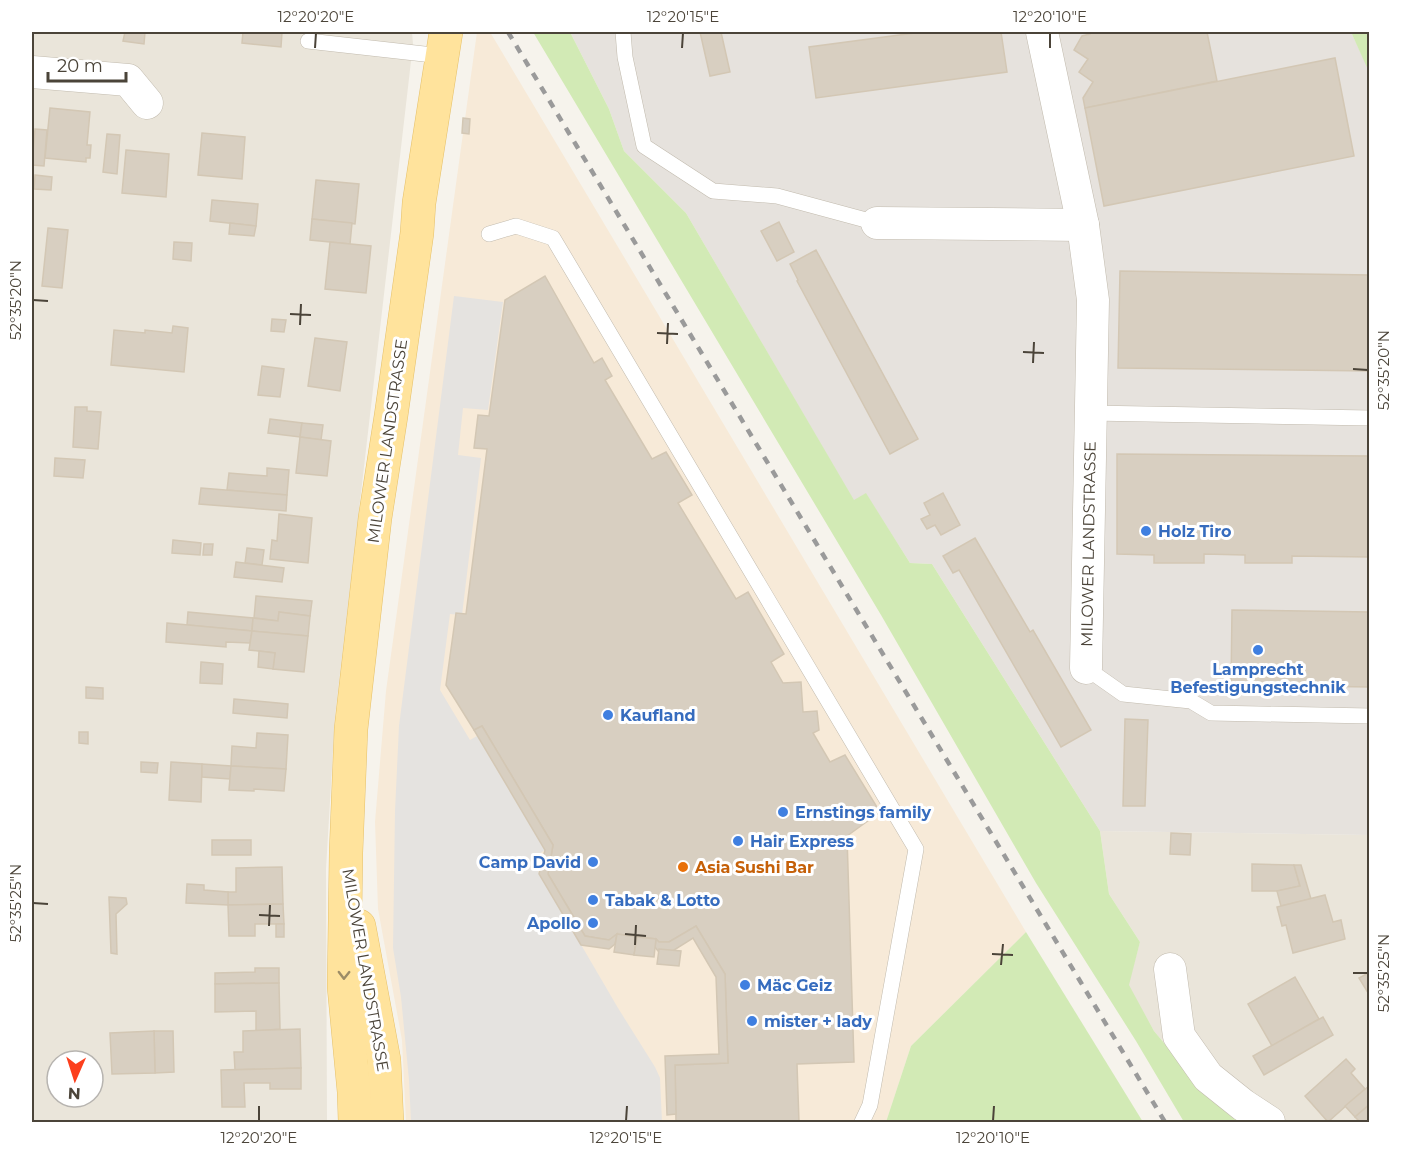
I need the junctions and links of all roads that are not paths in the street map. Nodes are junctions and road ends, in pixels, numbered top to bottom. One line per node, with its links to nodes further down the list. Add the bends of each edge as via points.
1 (623, 32): 7 (lane, via 644,146 713,191 777,196)
2 (1042, 32): 8 (street, MILOWER LANDSTRASSE)
3 (308, 41): 4 (lane)
4 (444, 44): 14 (main road, MILOWER LANDSTRASSE, via 375,518 351,729)
5 (32, 72): 6 (street, via 128,80)
6 (147, 103)
7 (877, 223): 8 (street)
8 (1083, 225): 10 (street, MILOWER LANDSTRASSE, via 1093,300)
9 (489, 234): 18 (lane, via 516,226 553,238 916,849 870,1105)
10 (1090, 414): 11 (lane); 12 (street, MILOWER LANDSTRASSE)
11 (1370, 418)
12 (1086, 668): 13 (lane, MILOWER LANDSTRASSE, via 1123,694 1191,701 1212,712)
13 (1370, 716)
14 (346, 853): 16 (main road, MILOWER LANDSTRASSE, one-way to 16, via 344,987); 17 (main road, MILOWER LANDSTRASSE, via 384,1060)
15 (1170, 969): 19 (street, via 1179,1036 1208,1077)
16 (356, 1122)
17 (387, 1122)
18 (862, 1122)
19 (1269, 1122)

